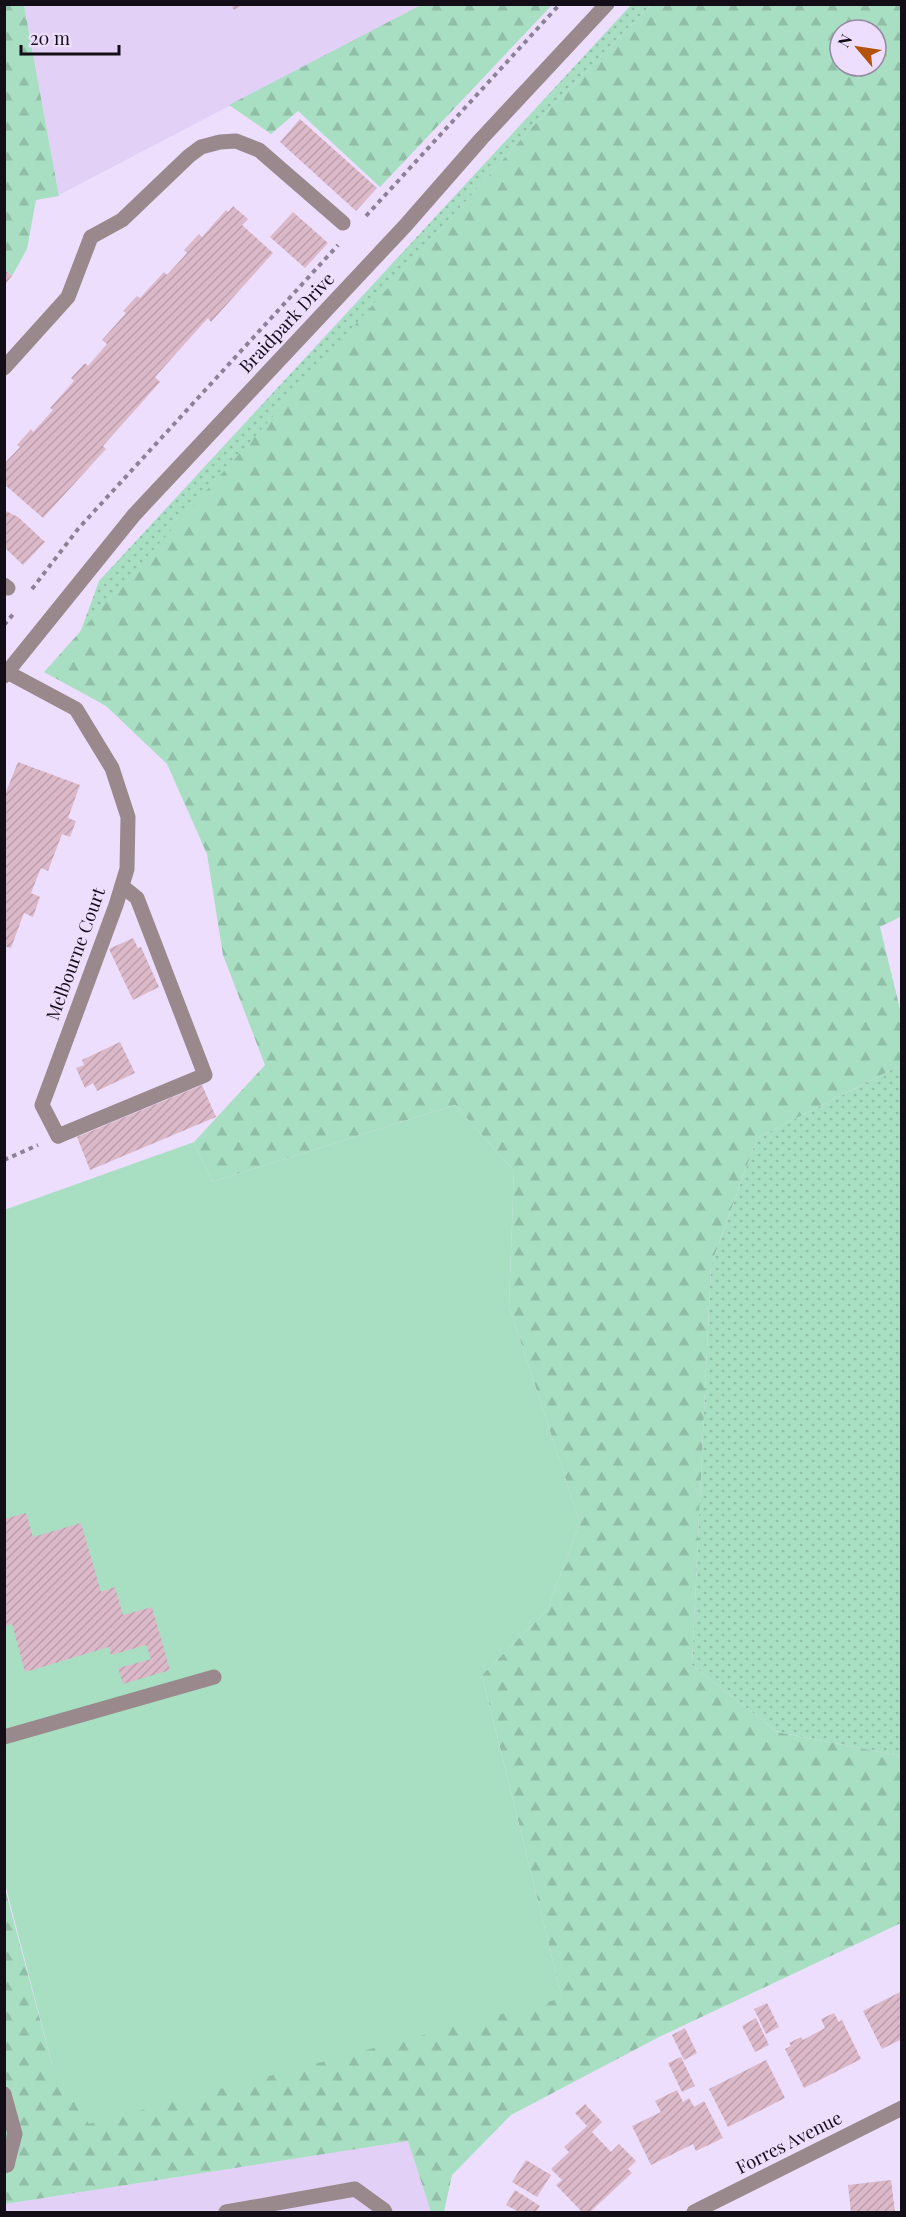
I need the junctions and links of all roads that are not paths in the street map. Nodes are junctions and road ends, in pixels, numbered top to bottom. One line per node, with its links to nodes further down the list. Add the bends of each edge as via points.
1 (607, 4): 4 (street, Braidpark Drive, via 134,515)
2 (343, 223): 3 (street, via 259,150 236,141 201,147 122,220 91,237 68,297)
3 (6, 364)
4 (6, 674): 5 (street, Melbourne Court, via 76,710 112,768 128,817 127,869)
5 (122, 886): 5 (street, Melbourne Court, via 42,1105 58,1136 205,1075 137,898)
6 (214, 1677): 7 (street)
7 (4, 1737)
8 (4, 2094): 10 (street, via 15,2134)
9 (902, 2108): 13 (street, Forres Avenue)
10 (6, 2165)
11 (226, 2212): 12 (street, via 355,2189)
12 (385, 2212)
13 (694, 2212)

